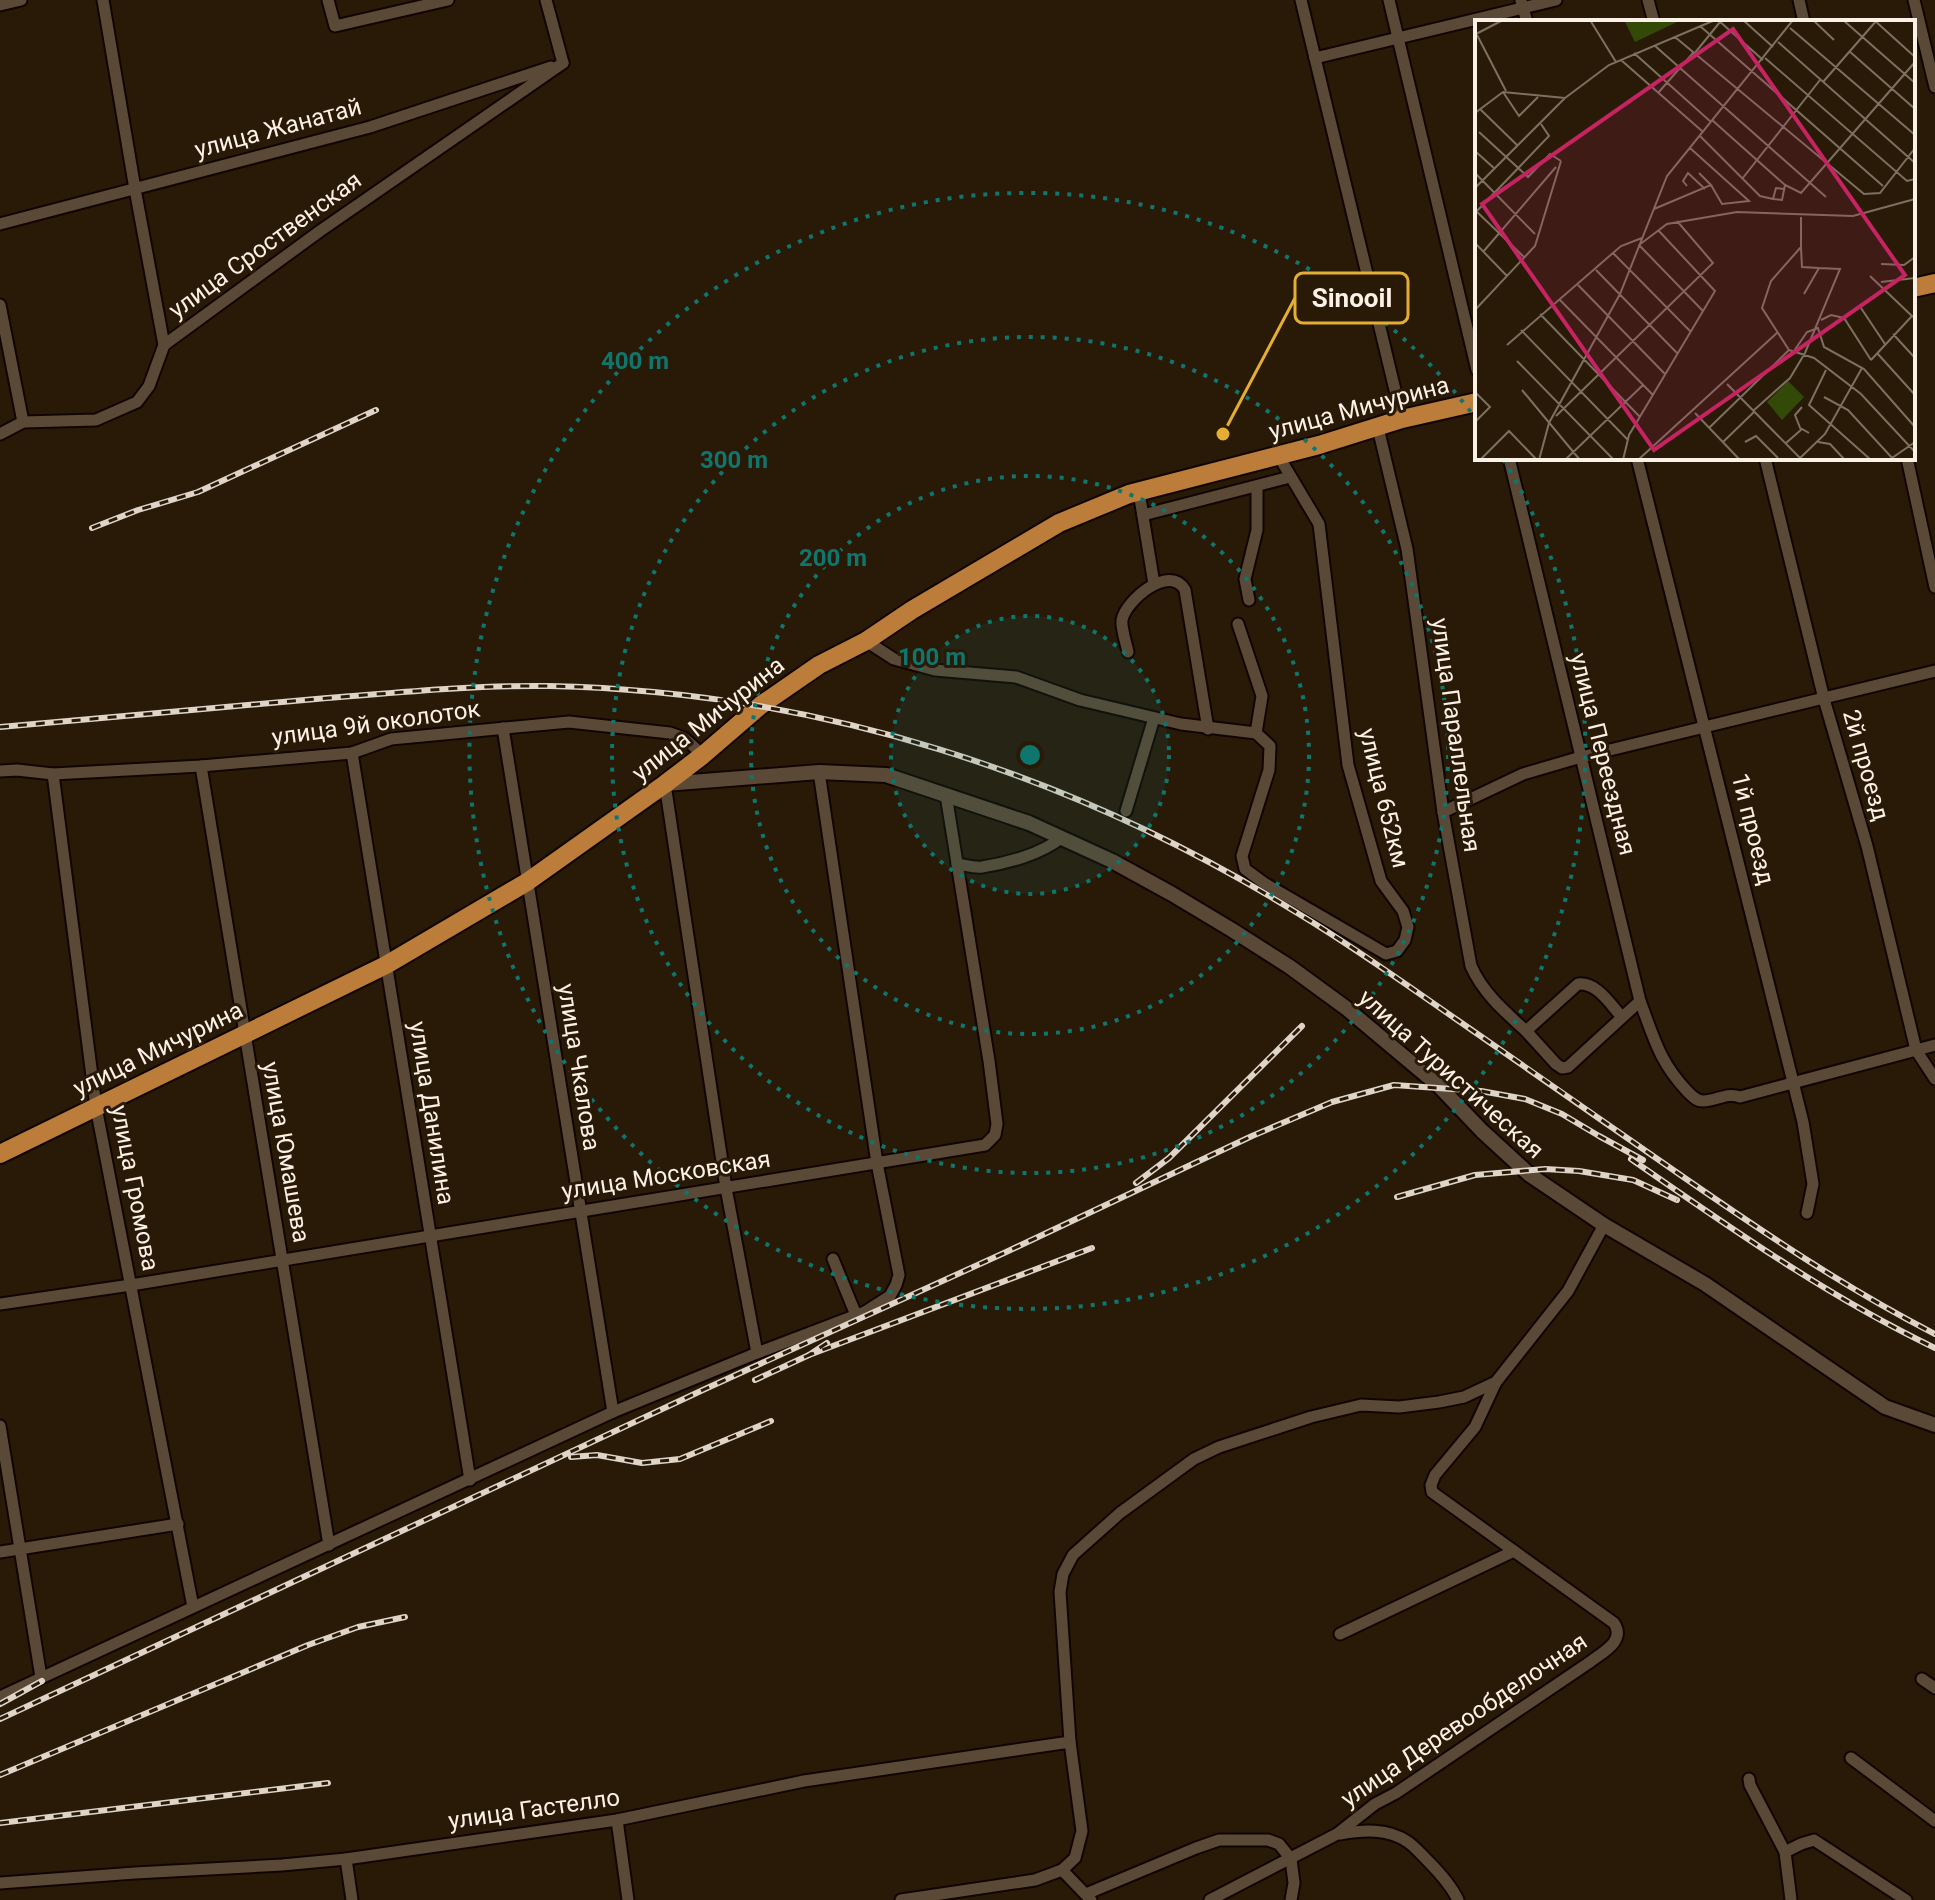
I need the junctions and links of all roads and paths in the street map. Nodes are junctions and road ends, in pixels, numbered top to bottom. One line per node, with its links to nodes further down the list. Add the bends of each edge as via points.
1 (21, 0): 13 (street)
2 (103, 0): 20 (street)
3 (328, 0): 4 (street, via 335,26)
4 (448, 0)
5 (546, 0): 18 (street)
6 (1301, 0): 17 (street)
7 (1389, 0): 16 (street)
8 (1556, 0): 12 (street)
9 (1648, 0): 14 (street)
10 (1799, 0): 15 (street)
11 (1914, 0): 19 (street)
12 (1522, 4): 16 (street)
13 (0, 5)
14 (1653, 20)
15 (1804, 20)
16 (1398, 38): 17 (street); 26 (street)
17 (1315, 58): 28 (street)
18 (563, 63): 20 (street, улица Жанатай, via 370,127); 25 (street, улица Сроственская)
19 (1935, 87)
20 (135, 189): 21 (street, улица Жанатай); 25 (street)
21 (0, 224)
22 (1935, 283): 23 (main road)
23 (1915, 288)
24 (0, 305): 29 (street)
25 (164, 345): 29 (street, улица Сроственская, via 137,402 96,420)
26 (1475, 362)
27 (1475, 402): 28 (main road, улица Мичурина)
28 (1402, 419): 30 (main road, улица Мичурина)
29 (23, 422): 31 (street, улица Сроственская)
30 (1378, 428): 32 (main road, улица Мичурина); 64 (street, улица Параллельная, via 1407,549)
31 (0, 434)
32 (1278, 455): 37 (street, улица 652км); 39 (main road, улица Мичурина)
33 (1509, 460): 56 (street, улица Переездная)
34 (1638, 460): 50 (street, 1й проезд)
35 (1765, 460): 48 (street, 2й проезд)
36 (1907, 460): 42 (street)
37 (1290, 477): 38 (street); 53 (street, улица 652км, via 1319,524 1348,765 1381,881 1408,927 1397,951 1386,954 1245,869 1242,856 1269,770 1270,746)
38 (1257, 486): 40 (street); 43 (street, via 1257,530 1245,579)
39 (1139, 492): 40 (street); 45 (main road, улица Мичурина, via 1050,528)
40 (1143, 515): 41 (street)
41 (1154, 584): 46 (street, via 1126,609 1122,622); 52 (street, via 1172,580 1185,590)
42 (1935, 587)
43 (1249, 600)
44 (1238, 624): 53 (street, улица 652км, via 1262,696)
45 (866, 641): 49 (street, via 894,659 935,670 1016,677); 55 (main road, улица Мичурина, via 761,705)
46 (1128, 652)
47 (1935, 671): 48 (street)
48 (1824, 699): 50 (street); 74 (street, 2й проезд, via 1867,846)
49 (1154, 718): 52 (street); 63 (street)
50 (1704, 726): 56 (street); 76 (street, 1й проезд)
51 (503, 728): 54 (street, улица 9й околоток, via 391,739); 55 (street, улица 9й околоток, via 569,722 670,733); 67 (street, улица Чкалова)
52 (1208, 729): 53 (street)
53 (1256, 733)
54 (352, 753): 57 (street, улица 9й околоток); 68 (street, улица Данилина)
55 (703, 755): 61 (main road, улица Мичурина)
56 (1581, 757): 64 (street, via 1523,774); 69 (street, улица Переездная)
57 (201, 766): 60 (street, улица 9й околоток); 72 (street, улица Юмашева)
58 (0, 771): 60 (street, улица 9й околоток)
59 (819, 772): 61 (street, улица Туристическая); 62 (street, улица Туристическая, via 886,775); 79 (street)
60 (53, 774): 77 (street, улица Громова)
61 (665, 784): 67 (main road, улица Мичурина); 80 (street)
62 (946, 795): 65 (street, улица Туристическая); 66 (street, улица Московская)
63 (1126, 811)
64 (1443, 812): 71 (street, улица Параллельная, via 1471,966 1491,998)
65 (1061, 838): 66 (street, via 1029,855 982,867); 83 (street, улица Туристическая, via 1172,894 1290,967 1439,1086 1530,1175)
66 (957, 864): 79 (street, улица Московская, via 989,1061 995,1135 985,1145)
67 (527, 882): 68 (main road, улица Мичурина); 81 (street, улица Чкалова)
68 (386, 965): 72 (main road, улица Мичурина); 84 (street, улица Данилина)
69 (1640, 1001): 70 (street); 76 (street, улица Переездная, via 1661,1058 1696,1099 1740,1097)
70 (1622, 1017): 71 (street, via 1584,983); 71 (street, улица Параллельная, via 1562,1068)
71 (1526, 1031)
72 (244, 1034): 77 (main road, улица Мичурина); 85 (street, улица Юмашева)
73 (1935, 1045): 74 (street)
74 (1916, 1050): 75 (street, 2й проезд); 76 (street)
75 (1935, 1079)
76 (1794, 1084): 82 (street, 1й проезд, via 1813,1184)
77 (96, 1107): 78 (main road, улица Мичурина); 87 (street, улица Громова)
78 (0, 1154)
79 (877, 1163): 80 (street, улица Московская); 89 (street, via 899,1275 890,1296)
80 (726, 1188): 81 (street, улица Московская); 90 (street)
81 (580, 1210): 84 (street, улица Московская); 92 (street, улица Чкалова)
82 (1807, 1213)
83 (1604, 1225): 91 (street, via 1568,1291); 93 (street, улица Туристическая, via 1705,1284 1885,1407)
84 (430, 1234): 85 (street, улица Московская); 95 (street, улица Данилина)
85 (282, 1259): 87 (street, улица Московская); 97 (street, улица Юмашева)
86 (833, 1259): 89 (street)
87 (131, 1285): 88 (street, улица Московская); 96 (street, улица Громова)
88 (0, 1304)
89 (856, 1315): 90 (street)
90 (757, 1353): 92 (street)
91 (1496, 1382): 99 (street, via 1475,1427 1431,1485 1432,1492); 107 (street, via 1439,1402 1361,1405 1219,1447 1120,1513 1073,1555 1063,1574)
92 (613, 1412): 95 (street)
93 (1935, 1425)
94 (0, 1426): 98 (street)
95 (470, 1480): 97 (street)
96 (178, 1524): 98 (street); 101 (street, улица Громова)
97 (329, 1545): 101 (street)
98 (20, 1549): 100 (street); 103 (street)
99 (1514, 1551): 102 (street); 112 (street, улица Деревообделочная, via 1614,1623 1618,1636 1590,1662)
100 (0, 1552)
101 (193, 1607): 103 (street)
102 (1340, 1634)
103 (41, 1677): 106 (street)
104 (1922, 1679): 105 (street)
105 (1935, 1688)
106 (0, 1697)
107 (1070, 1742): 110 (street, улица Гастелло, via 804,1781); 116 (street, via 1082,1831 1075,1858)
108 (1851, 1758): 111 (street)
109 (1749, 1779): 113 (street)
110 (617, 1820): 114 (street, улица Гастелло); 120 (street)
111 (1935, 1821)
112 (1337, 1834): 115 (street, улица Деревообделочная); 124 (street, via 1377,1831 1408,1842)
113 (1785, 1852): 125 (street); 126 (street, via 1814,1840)
114 (346, 1859): 117 (street, улица Гастелло); 119 (street)
115 (1291, 1859): 118 (street, via 1268,1840 1219,1840); 122 (street, улица Деревообделочная); 123 (street)
116 (1062, 1870): 118 (street); 121 (street, via 1035,1880)
117 (0, 1883)
118 (1088, 1897)
119 (352, 1900)
120 (628, 1900)
121 (901, 1900)
122 (1210, 1900)
123 (1291, 1900)
124 (1458, 1900)
125 (1791, 1900)
126 (1906, 1900)

